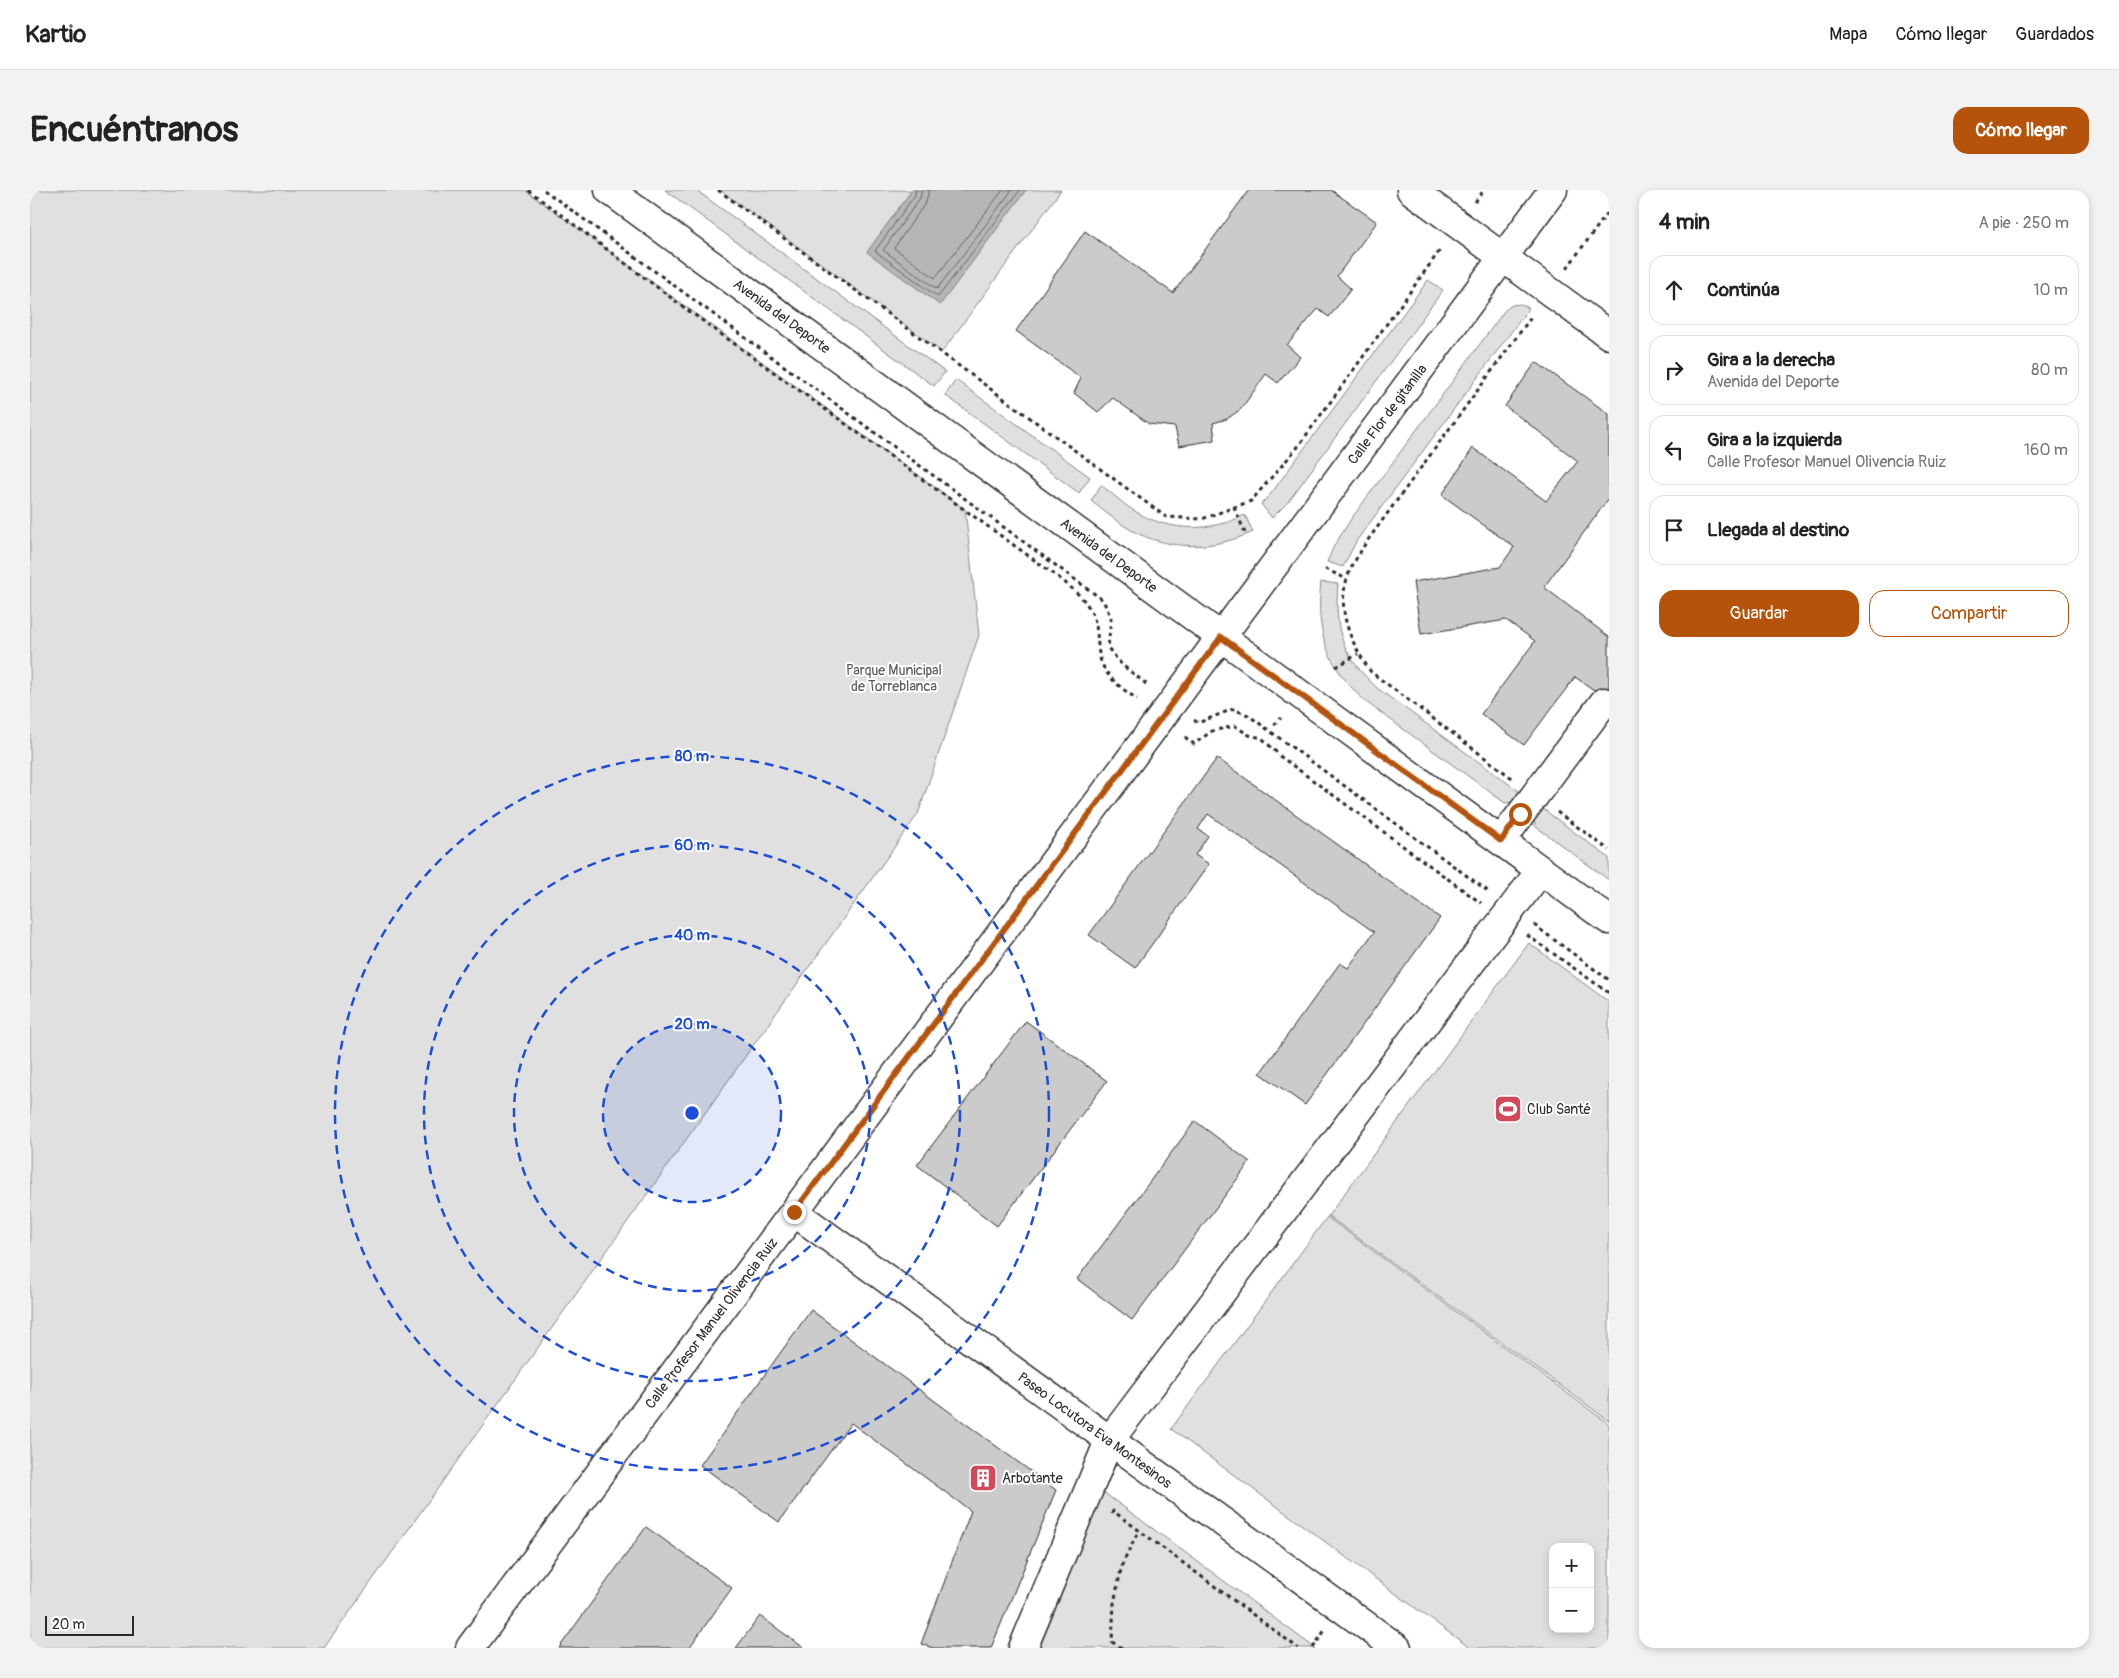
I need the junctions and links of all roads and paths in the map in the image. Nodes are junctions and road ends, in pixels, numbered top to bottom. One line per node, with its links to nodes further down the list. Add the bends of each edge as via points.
1 (528, 190): 22 (path, via 1083,597 1091,611 1102,664 1114,682)
2 (544, 190): 21 (path, via 1103,600 1111,618 1108,648 1122,665)
3 (609, 190): 18 (street, Avenida del Deporte)
4 (718, 190): 14 (path, via 1166,517 1202,519)
5 (1411, 190): 11 (street)
6 (1484, 190): 8 (path)
7 (1553, 190): 11 (street, Calle Flor de gitanilla)
8 (1474, 205)
9 (1609, 211): 12 (path)
10 (1444, 246): 14 (path, via 1297,448 1251,501)
11 (1503, 258): 12 (street); 18 (street, Calle Flor de gitanilla)
12 (1550, 292): 13 (street); 17 (path, via 1365,544)
13 (1609, 335)
14 (1234, 507): 15 (path)
15 (1246, 535)
16 (1325, 569): 17 (path)
17 (1347, 578): 19 (path, via 1344,603 1348,632)
18 (1221, 637): 29 (street, Avenida del Deporte); 36 (street, Calle Profesor Manuel Olivencia Ruiz)
19 (1358, 654): 20 (path); 28 (path, via 1391,688)
20 (1336, 668)
21 (1148, 686)
22 (1137, 699)
23 (1604, 702): 28 (street)
24 (1281, 718): 26 (path)
25 (1194, 720): 32 (path, via 1198,723 1233,708 1248,715)
26 (1274, 725)
27 (1185, 737): 32 (path, via 1194,744 1212,731 1235,726 1249,735 1262,738 1281,758)
28 (1535, 796): 29 (street); 30 (path)
29 (1501, 841): 31 (street, Avenida del Deporte)
30 (1609, 850)
31 (1541, 870): 32 (street); 33 (street, Avenida del Deporte)
32 (1508, 914): 34 (path); 35 (path); 37 (street)
33 (1609, 920)
34 (1609, 980)
35 (1609, 993)
36 (794, 1212): 37 (street, Paseo Locutora Eva Montesinos); 41 (street, Calle Profesor Manuel Olivencia Ruiz)
37 (1109, 1441): 40 (street, Paseo Locutora Eva Montesinos); 42 (street)
38 (1109, 1520): 39 (path, via 1113,1512)
39 (1139, 1530): 43 (path, via 1122,1565 1114,1603 1112,1642); 44 (path)
40 (1370, 1640): 45 (street, Paseo Locutora Eva Montesinos)
41 (470, 1648)
42 (1023, 1648)
43 (1122, 1648)
44 (1298, 1648)
45 (1397, 1648)

